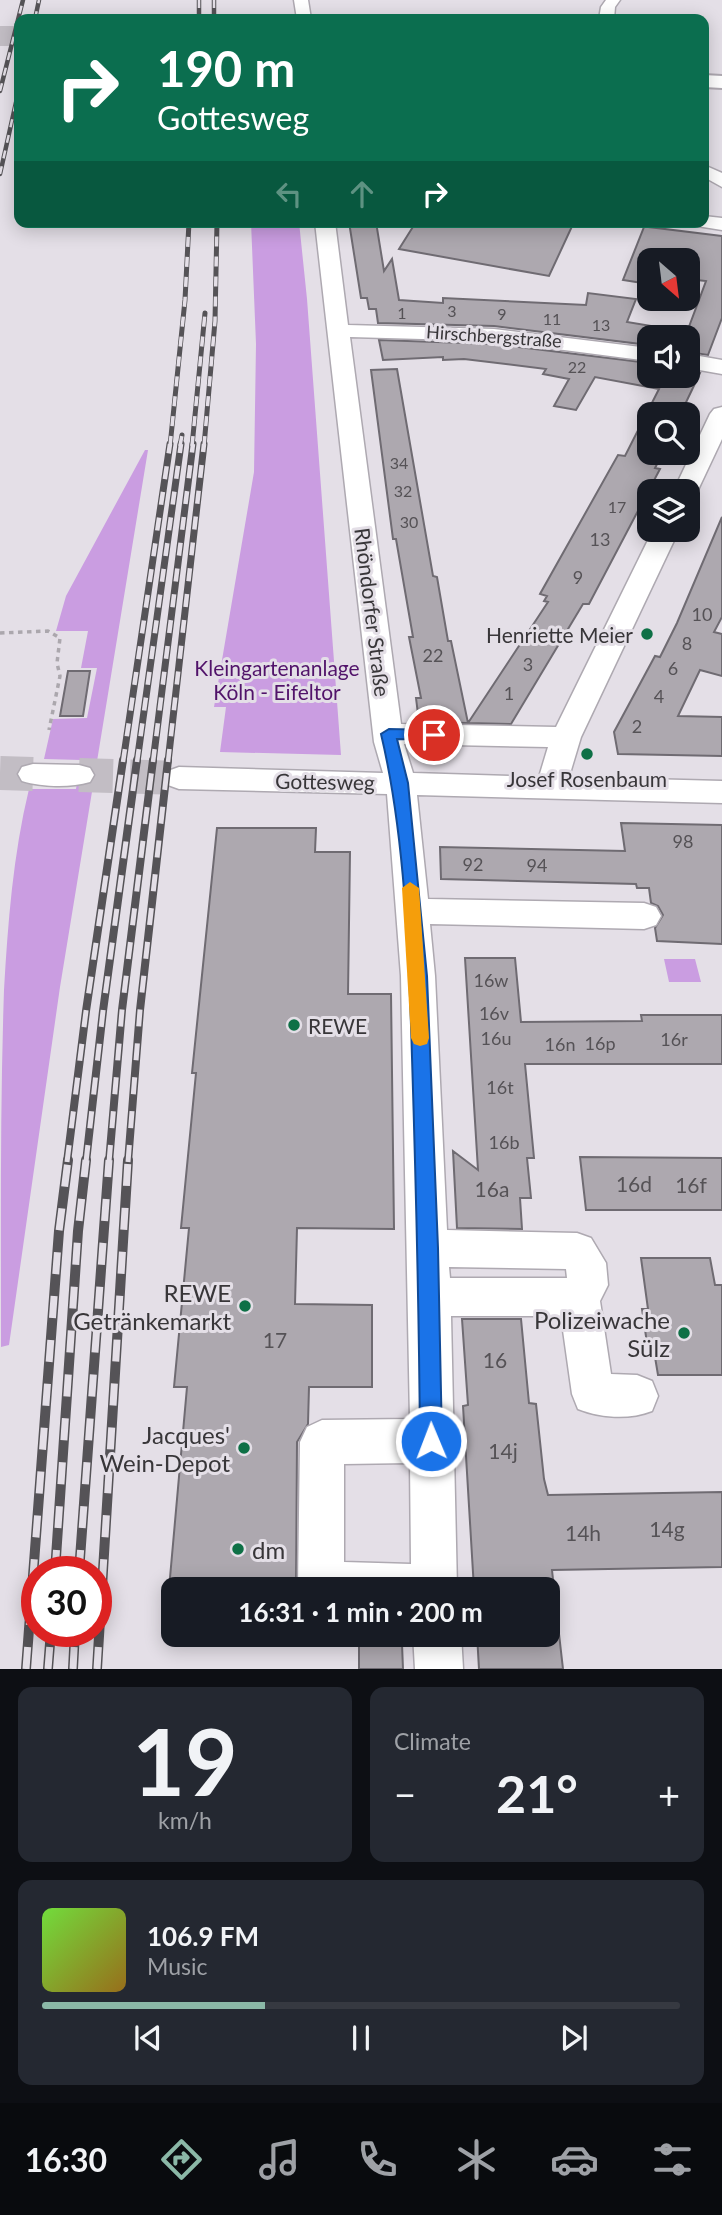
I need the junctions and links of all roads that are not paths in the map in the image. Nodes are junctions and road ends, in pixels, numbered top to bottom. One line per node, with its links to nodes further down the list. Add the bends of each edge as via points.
1 (326, 228): 2 (street, Rhöndorfer Straße)
2 (338, 331): 3 (street, Hirschbergstraße, via 509,334); 9 (street, Rhöndorfer Straße)
3 (637, 352)
4 (700, 363): 5 (street)
5 (722, 367)
6 (721, 420): 7 (street)
7 (692, 479)
8 (660, 542): 10 (street)
9 (389, 734): 10 (street); 14 (street, Rhöndorfer Straße)
10 (566, 737): 15 (street)
11 (33, 774): 12 (street)
12 (79, 775)
13 (179, 778): 14 (street, Gottesweg)
14 (401, 783): 15 (street, Gottesweg); 17 (street, Rhöndorfer Straße)
15 (551, 787): 16 (street, Gottesweg)
16 (722, 792)
17 (413, 911): 18 (street); 19 (street, Rhöndorfer Straße)
18 (644, 916)
19 (428, 1248): 20 (street, Rhöndorfer Straße); 21 (street, via 577,1251 586,1263 588,1285)
20 (430, 1297): 21 (street); 23 (street, Rhöndorfer Straße)
21 (579, 1297): 22 (street, via 593,1394)
22 (638, 1396)
23 (431, 1441): 24 (street, via 322,1442); 25 (street, Rhöndorfer Straße)
24 (321, 1577)
25 (434, 1577)
26 (438, 1647): 27 (street)
27 (439, 1669)

